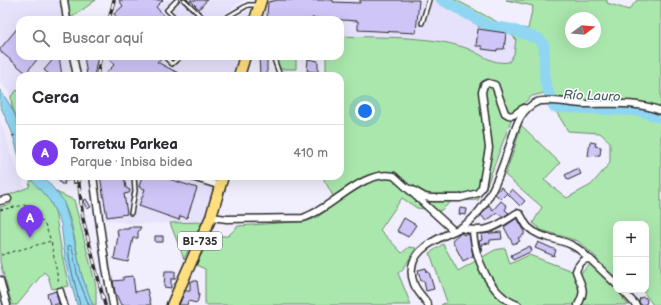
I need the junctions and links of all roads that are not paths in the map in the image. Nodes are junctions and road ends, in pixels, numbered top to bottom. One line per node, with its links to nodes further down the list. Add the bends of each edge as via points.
1 (64, 0): 6 (street)
2 (177, 0): 7 (lane, via 167,10)
3 (184, 0): 8 (lane)
4 (429, 0): 11 (lane)
5 (258, 2): 9 (lane); 10 (main road)
6 (66, 16)
7 (173, 16)
8 (201, 16)
9 (229, 16)
10 (255, 16)
11 (422, 23)
12 (74, 60): 17 (street)
13 (168, 60): 14 (lane, via 172,64)
14 (176, 60)
15 (244, 60): 18 (main road)
16 (274, 60): 19 (lane)
17 (76, 72)
18 (240, 72)
19 (279, 72)
20 (529, 106): 21 (street, via 545,101 625,104); 26 (street, via 514,116 508,116 495,85 488,83 482,87 489,148 482,187 478,193 460,198 431,198); 32 (street, via 518,120 488,199)
21 (661, 111)
22 (94, 180): 42 (street)
23 (134, 180): 30 (lane)
24 (202, 180): 27 (street)
25 (222, 180): 27 (main road, BI-735)
26 (402, 183): 31 (street, via 394,176 375,176 303,218); 33 (street)
27 (221, 186): 31 (main road, BI-735)
28 (8, 199): 29 (street)
29 (0, 201)
30 (131, 213)
31 (211, 217): 43 (main road, BI-735)
32 (460, 228): 33 (street); 34 (street)
33 (454, 231): 44 (street, via 428,243 413,259 411,268 414,283)
34 (473, 231): 35 (street, via 494,229 517,213 528,227 540,235 576,246); 45 (street, via 474,242 488,276 503,297)
35 (588, 258): 37 (street); 46 (street, via 576,271 583,292)
36 (0, 280): 40 (street)
37 (613, 281)
38 (60, 291): 41 (street)
39 (625, 293): 47 (street)
40 (7, 305)
41 (64, 305)
42 (114, 305)
43 (172, 305)
44 (428, 305)
45 (518, 305)
46 (578, 305)
47 (636, 305)

